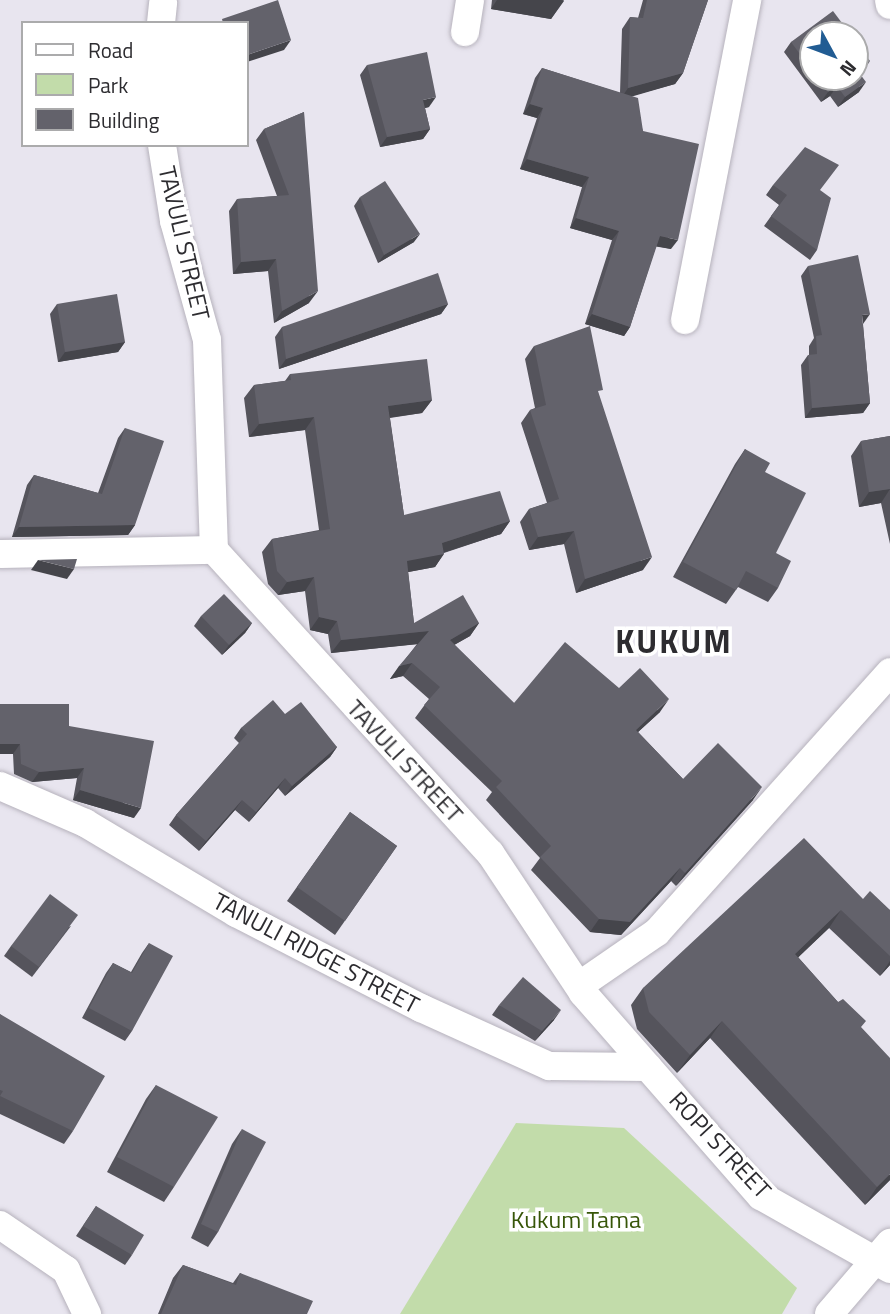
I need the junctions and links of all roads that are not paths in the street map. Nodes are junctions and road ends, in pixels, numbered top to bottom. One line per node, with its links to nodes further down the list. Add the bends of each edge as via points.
1 (470, 0): 3 (street)
2 (747, 0): 5 (street)
3 (465, 32)
4 (162, 147): 6 (street, TAVULI STREET, via 174,221 208,340)
5 (685, 320)
6 (214, 550): 7 (street); 10 (street, TAVULI STREET, via 490,853)
7 (0, 554)
8 (890, 672): 10 (street, via 657,932)
9 (0, 786): 11 (street, TANULI RIDGE STREET, via 85,823 236,913 409,1002 549,1066)
10 (580, 985): 11 (street, ROPI STREET)
11 (648, 1067): 13 (street, ROPI STREET, via 761,1196)
12 (0, 1225): 14 (street, via 66,1270)
13 (885, 1257): 15 (street)
14 (87, 1314)
15 (829, 1314)

